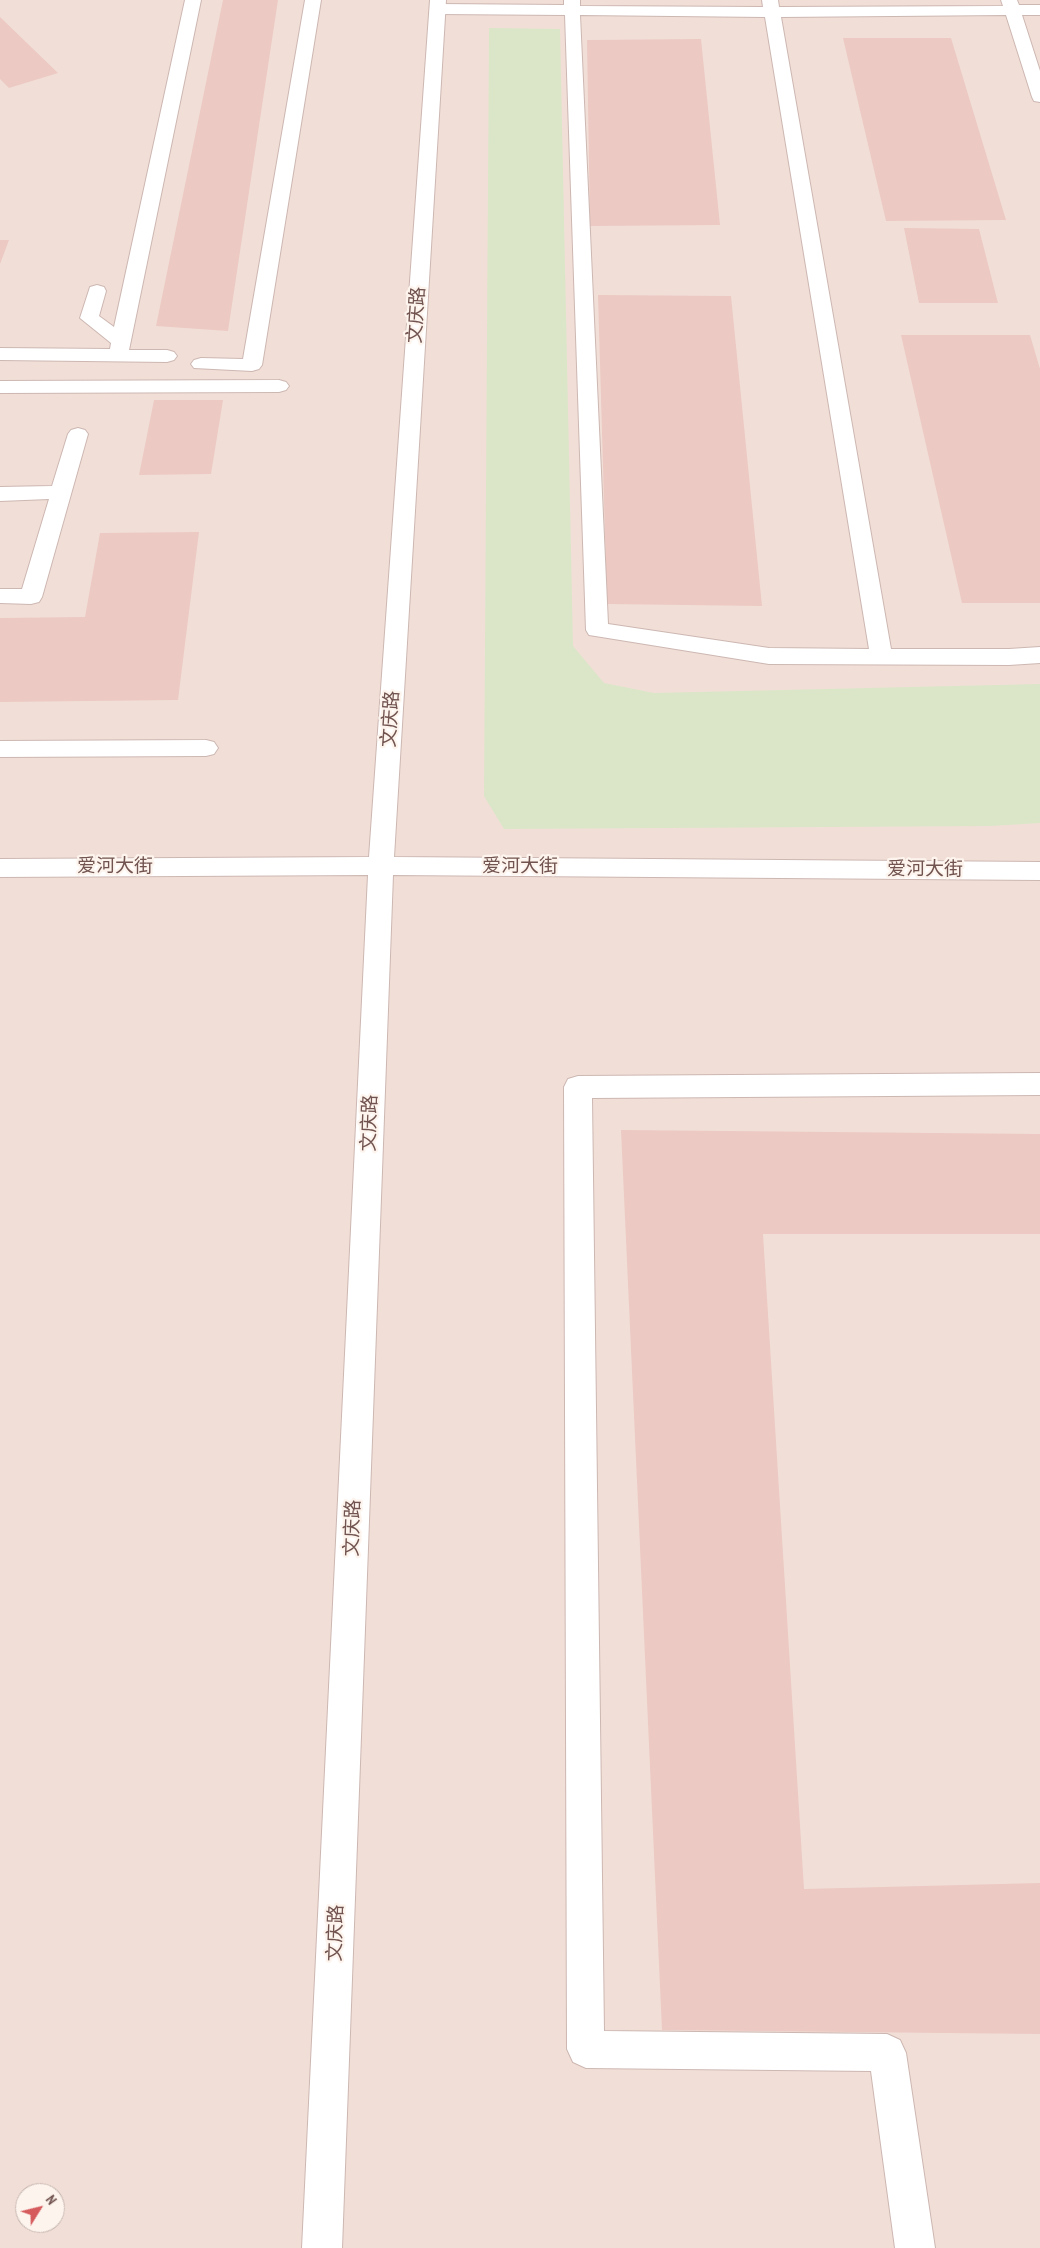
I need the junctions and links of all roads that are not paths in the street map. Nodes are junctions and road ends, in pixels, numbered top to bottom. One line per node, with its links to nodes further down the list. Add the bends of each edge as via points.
1 (193, 0): 10 (street)
2 (313, 0): 13 (street, via 252,365)
3 (438, 4): 4 (street); 24 (street, 文庆路)
4 (572, 5): 6 (street); 21 (street, via 597,630 769,656)
5 (1011, 5): 6 (street); 7 (street); 8 (street)
6 (771, 6): 21 (street)
7 (1040, 10)
8 (1040, 98)
9 (97, 291): 10 (street, via 89,318)
10 (120, 348): 11 (street); 12 (street)
11 (0, 354)
12 (167, 356)
13 (201, 364)
14 (279, 386): 15 (street)
15 (0, 387)
16 (78, 434): 17 (street)
17 (61, 492): 18 (street); 19 (street, via 31,597)
18 (0, 494)
19 (0, 596)
20 (1040, 655): 21 (street)
21 (881, 656)
22 (0, 748): 23 (street)
23 (206, 748)
24 (381, 866): 25 (street, 爱河大街); 26 (street, 爱河大街); 28 (street, 文庆路)
25 (0, 868)
26 (1040, 871)
27 (1040, 1084): 29 (street, via 578,1087 586,2049 887,2052)
28 (322, 2248)
29 (916, 2248)

